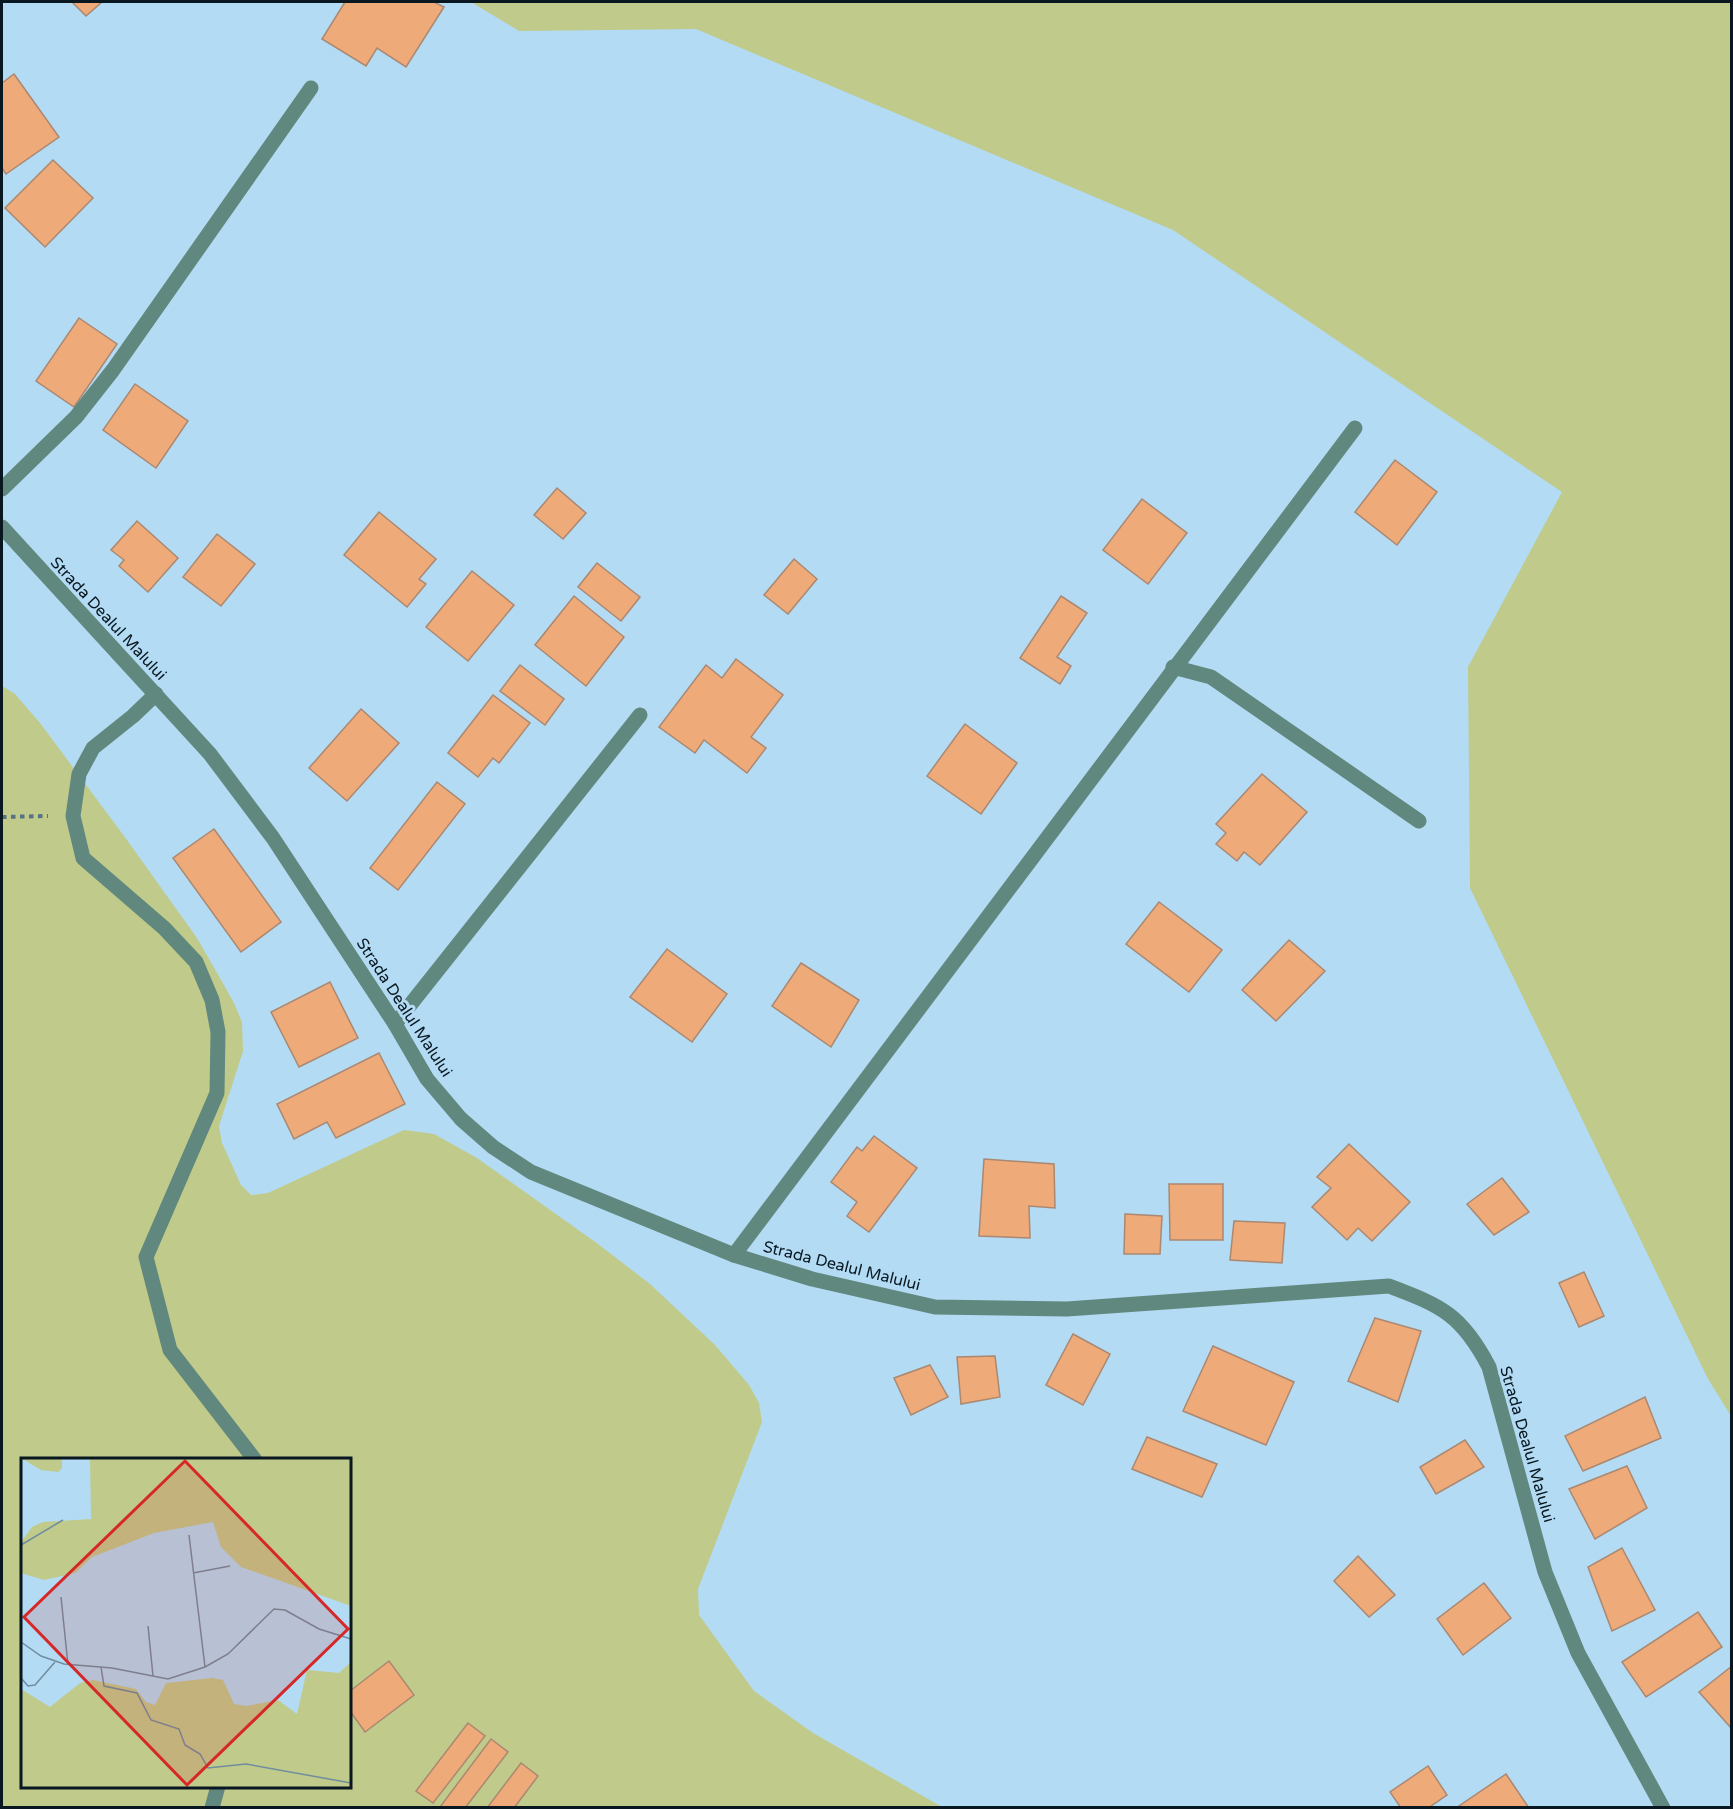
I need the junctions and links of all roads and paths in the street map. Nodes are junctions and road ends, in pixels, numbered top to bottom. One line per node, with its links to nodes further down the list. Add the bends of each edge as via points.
1 (311, 88): 3 (street, via 113,370 76,417)
2 (1355, 428): 5 (street)
3 (2, 489)
4 (2, 527): 6 (street, Strada Dealul Malului)
5 (1173, 667): 10 (street, via 1211,677); 12 (street)
6 (156, 694): 8 (street, via 93,748 79,774); 11 (street, Strada Dealul Malului, via 210,754 273,838)
7 (640, 715): 11 (street)
8 (73, 816): 9 (path); 13 (street, via 83,858 164,928 196,962 212,1000 218,1032 217,1093 146,1257 170,1350)
9 (2, 817)
10 (1419, 821)
11 (395, 1024): 12 (street, Strada Dealul Malului, via 427,1079 461,1119 493,1147 531,1172)
12 (734, 1255): 16 (street, Strada Dealul Malului, via 812,1279 935,1307 1067,1309 1389,1286 1429,1300 1460,1321 1489,1367 1545,1572 1578,1653)
13 (253, 1458)
14 (217, 1788): 15 (street)
15 (212, 1808)
16 (1663, 1808)

